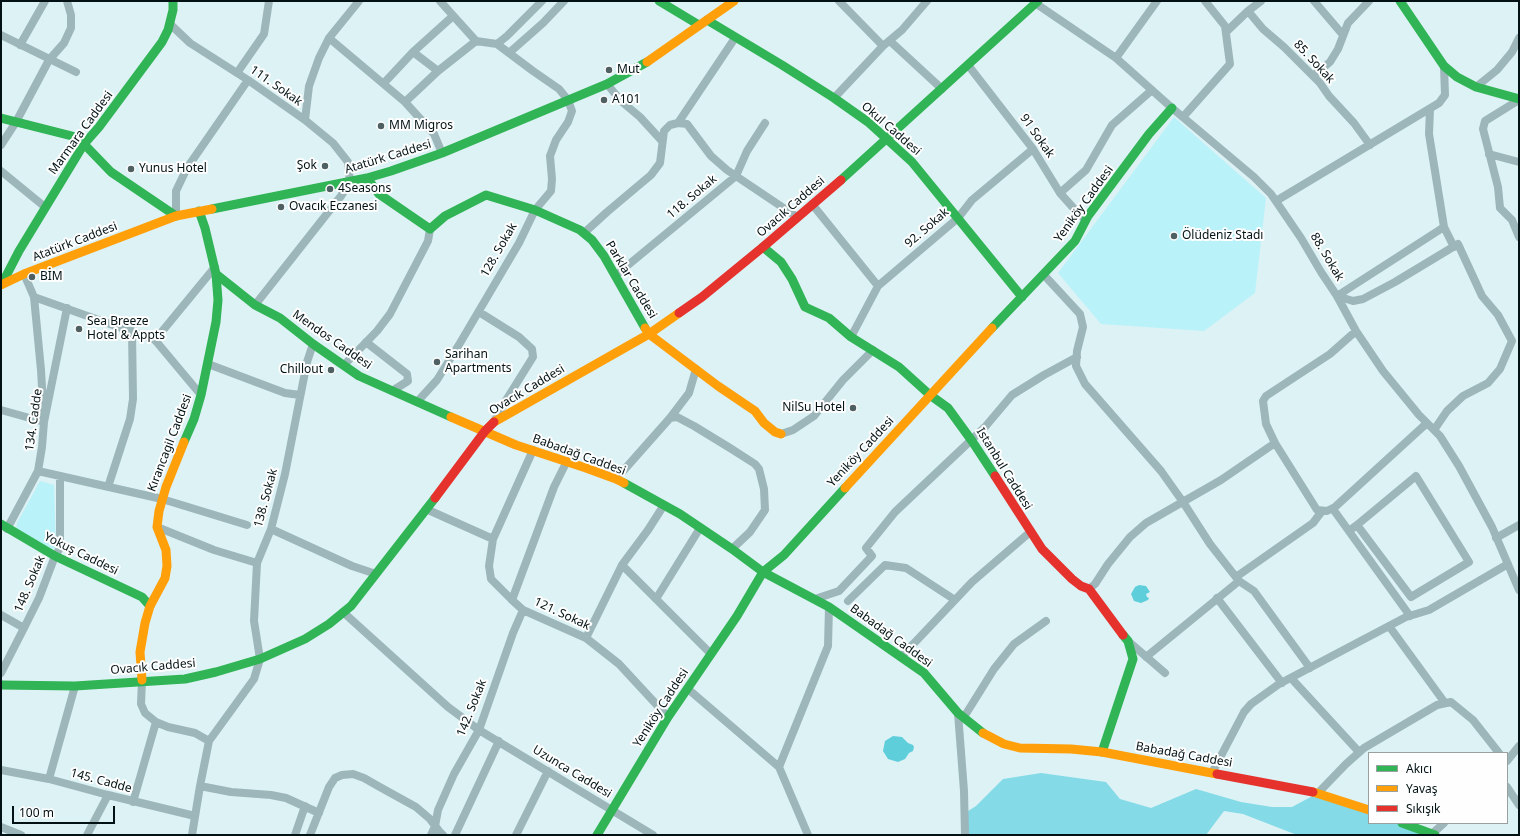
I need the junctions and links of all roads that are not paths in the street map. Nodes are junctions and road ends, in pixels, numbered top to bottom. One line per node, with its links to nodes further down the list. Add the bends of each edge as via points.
1 (45, 1): 34 (street)
2 (67, 1): 38 (street, via 71,28 64,43)
3 (173, 1): 24 (street, Marmara Caddesi)
4 (269, 1): 43 (street, via 264,34)
5 (440, 1): 22 (street)
6 (543, 1): 20 (street); 33 (street)
7 (564, 1): 20 (street)
8 (659, 1): 23 (street, Okul Caddesi)
9 (734, 1): 23 (street, Atatürk Caddesi)
10 (838, 1): 32 (street)
11 (1157, 1): 37 (street)
12 (1205, 1): 25 (street, via 1225,26)
13 (1261, 1): 21 (street)
14 (1314, 1): 27 (street)
15 (1369, 1): 27 (street, via 1348,23)
16 (1400, 1): 40 (street)
17 (357, 2): 28 (street)
18 (927, 2): 32 (street)
19 (1037, 2): 37 (street, 88. Sokak); 39 (street, Ovacık Caddesi)
20 (554, 11): 36 (street)
21 (1248, 11): 25 (street); 44 (street, 85. Sokak, via 1263,29)
22 (452, 16): 31 (street); 35 (street)
23 (703, 23): 29 (street, Okul Caddesi); 47 (street, Atatürk Caddesi, via 641,66)
24 (170, 24): 43 (street, 111. Sokak, via 190,43); 65 (street, Marmara Caddesi, via 162,42)
25 (1226, 32): 57 (street, via 1230,64)
26 (1, 35): 34 (street)
27 (1343, 35): 44 (street, via 1330,62)
28 (329, 38): 46 (street); 59 (street, via 309,86)
29 (735, 38): 51 (street, Okul Caddesi); 61 (street)
30 (1519, 38): 48 (street, via 1512,52 1497,70)
31 (476, 41): 33 (street); 41 (street)
32 (886, 43): 49 (street); 51 (street)
33 (497, 44): 36 (street)
34 (20, 45): 38 (street)
35 (413, 52): 41 (street); 46 (street)
36 (509, 53): 53 (street, via 559,89)
37 (1116, 58): 50 (street, 88. Sokak)
38 (49, 60): 42 (street); 60 (street)
39 (968, 65): 49 (street, Ovacık Caddesi); 68 (street, 91 Sokak)
40 (1444, 66): 48 (street, via 1457,77); 56 (street, via 1445,95 1439,103)
41 (438, 71): 54 (street)
42 (76, 72)
43 (236, 73): 45 (street, 111. Sokak)
44 (1313, 76): 67 (street, 85. Sokak)
45 (248, 80): 59 (street, 111. Sokak); 82 (street, via 187,168 176,190)
46 (384, 83): 54 (street)
47 (607, 84): 53 (street, Atatürk Caddesi); 64 (street)
48 (1476, 87): 52 (street)
49 (942, 89): 63 (street, Ovacık Caddesi)
50 (1152, 90): 55 (street, 88. Sokak); 76 (street, via 1112,125 1086,170)
51 (834, 98): 63 (street, Okul Caddesi, via 868,122)
52 (1519, 99): 70 (street, via 1485,121 1483,129)
53 (568, 100): 69 (street, Atatürk Caddesi); 80 (street, 128. Sokak, via 572,111 550,156 550,191)
54 (405, 102): 69 (street, via 434,134)
55 (1172, 108): 57 (street, 88. Sokak); 85 (street, Yeniköy Caddesi, via 1149,134)
56 (1430, 108): 67 (street); 86 (street, via 1429,134)
57 (1183, 117): 77 (street, 88. Sokak, via 1254,177)
58 (1, 118): 60 (street)
59 (305, 120): 75 (street, 111. Sokak, via 333,143 348,162)
60 (16, 122): 65 (street, via 72,136); 66 (street)
61 (678, 123): 64 (street, via 670,125 664,131); 73 (street, via 687,124 711,156)
62 (765, 123): 73 (street, 118. Sokak, via 747,151)
63 (886, 139): 78 (street, Ovacık Caddesi); 84 (street, Okul Caddesi, via 912,162)
64 (662, 141): 88 (street, via 660,163 651,176)
65 (84, 144): 79 (street, Marmara Caddesi); 82 (street, via 111,172)
66 (1, 145)
67 (1370, 145): 77 (street)
68 (1033, 149): 76 (street, 91 Sokak); 84 (street, 92. Sokak, via 972,200)
69 (442, 153): 74 (street, Atatürk Caddesi)
70 (1489, 154): 71 (street); 89 (street, via 1498,187 1500,208 1512,220)
71 (1519, 162)
72 (1, 171): 79 (street)
73 (736, 176): 83 (street); 94 (street, 118. Sokak)
74 (367, 178): 75 (street, Atatürk Caddesi); 87 (street, via 379,194)
75 (350, 182): 81 (street, Atatürk Caddesi); 101 (street)
76 (1060, 193): 85 (street, 91 Sokak)
77 (1276, 201): 98 (street, 88. Sokak)
78 (812, 204): 83 (street, Ovacık Caddesi); 97 (street)
79 (45, 207): 96 (street, Marmara Caddesi)
80 (535, 210): 87 (street, Parklar Caddesi, via 486,195 445,216); 88 (street, Parklar Caddesi); 103 (street, 128. Sokak)
81 (199, 211): 82 (street, Atatürk Caddesi); 92 (street, Kırancagil Caddesi)
82 (176, 216): 93 (street, Atatürk Caddesi)
83 (797, 217): 90 (street, Ovacık Caddesi)
84 (958, 218): 97 (street, 92. Sokak); 100 (street, Okul Caddesi)
85 (1086, 220): 95 (street, Yeniköy Caddesi, via 1075,241)
86 (1444, 227): 91 (street); 98 (street)
87 (430, 229): 109 (street, via 428,242 390,314)
88 (584, 233): 94 (street, Parklar Caddesi, via 592,240)
89 (1519, 237)
90 (763, 247): 106 (street, Ovacık Caddesi, via 702,297); 107 (street, Istanbul Caddesi, via 781,262 805,306 829,318)
91 (1454, 247): 98 (street, via 1363,299 1353,301); 126 (street, via 1458,244 1482,296 1498,315 1512,341 1500,369 1488,383 1463,396)
92 (215, 271): 101 (street, Mendos Caddesi); 108 (street); 113 (street, Kırancagil Caddesi, via 218,300)
93 (24, 274): 96 (street, Atatürk Caddesi); 99 (street)
94 (616, 275): 106 (street, Parklar Caddesi)
95 (1044, 275): 100 (street, Yeniköy Caddesi); 112 (street, via 1080,314 1083,327)
96 (2, 282)
97 (878, 286): 107 (street, 92. Sokak)
98 (1337, 296): 105 (street, 88. Sokak)
99 (34, 297): 102 (street); 124 (street)
100 (1022, 297): 119 (street, Yeniköy Caddesi)
101 (255, 306): 110 (street, Mendos Caddesi, via 280,318)
102 (67, 308): 104 (street); 124 (street, 134. Cadde)
103 (479, 312): 120 (street, 128. Sokak, via 436,380); 123 (street, via 520,337 532,348 534,357)
104 (132, 332): 108 (street); 136 (street, via 133,399 130,419)
105 (1356, 332): 125 (street, 88. Sokak, via 1383,371); 130 (street, via 1330,354 1266,396 1263,401 1266,424)
106 (649, 334): 115 (street, Parklar Caddesi); 123 (street, Ovacık Caddesi)
107 (851, 337): 111 (street, Istanbul Caddesi)
108 (155, 340): 117 (street)
109 (366, 342): 114 (street); 116 (street, via 407,374 408,381)
110 (314, 344): 114 (street, Mendos Caddesi); 118 (street, 138. Sokak)
111 (873, 350): 119 (street, Istanbul Caddesi, via 899,367); 128 (street, via 843,380 814,416 793,430)
112 (1077, 357): 129 (street, via 1012,395); 138 (street, via 1076,366 1085,384 1152,460)
113 (208, 364): 117 (street, Kırancagil Caddesi); 118 (street, via 285,393)
114 (344, 365): 116 (street, Mendos Caddesi, via 360,376)
115 (696, 370): 122 (street, via 689,392); 128 (street, Parklar Caddesi, via 755,411 764,423)
116 (392, 391): 120 (street, Mendos Caddesi)
117 (201, 395): 137 (street, Kırancagil Caddesi)
118 (300, 395): 149 (street, 138. Sokak, via 285,474)
119 (930, 395): 129 (street, Istanbul Caddesi, via 948,408); 159 (street, Yeniköy Caddesi, via 784,555)
120 (417, 402): 127 (street, Mendos Caddesi)
121 (1, 410): 124 (street)
122 (670, 418): 135 (street); 154 (street, via 677,417 694,426 759,469 764,489 765,510 750,532)
123 (495, 421): 127 (street, Ovacık Caddesi)
124 (44, 422): 133 (street, 134. Cadde)
125 (1427, 423): 126 (street, 88. Sokak); 141 (street)
126 (1434, 430): 152 (street, 88. Sokak, via 1459,466)
127 (485, 431): 131 (street, Babadağ Caddesi); 140 (street, Ovacık Caddesi)
128 (781, 434)
129 (972, 441): 151 (street, Istanbul Caddesi); 166 (street, via 895,512 866,548 872,556 839,591)
130 (1275, 443): 138 (street); 142 (street, via 1308,498 1317,510)
131 (533, 450): 132 (street, Babadağ Caddesi); 153 (street, 121. Sokak)
132 (567, 461): 135 (street, Babadağ Caddesi); 167 (street, via 554,487)
133 (38, 471): 134 (street); 146 (street, 134. Cadde)
134 (60, 476): 136 (street); 155 (street, 148. Sokak, via 60,548)
135 (616, 479): 139 (street, Babadağ Caddesi)
136 (108, 487): 137 (street)
137 (162, 499): 143 (street); 147 (street, Kırancagil Caddesi)
138 (1183, 502): 161 (street, via 1210,544); 162 (street, via 1146,523 1130,537)
139 (664, 505): 148 (street, Babadağ Caddesi); 158 (street)
140 (426, 509): 153 (street); 160 (street, Ovacık Caddesi)
141 (1333, 509): 142 (street); 150 (street)
142 (1322, 511): 161 (street, via 1313,523)
143 (247, 525)
144 (1357, 525): 144 (street, via 1416,476 1469,562 1411,597); 150 (street)
145 (1519, 525): 152 (street)
146 (4, 527): 155 (street, Yokuş Caddesi)
147 (157, 527): 156 (street, via 214,550); 170 (street, Kırancagil Caddesi, via 166,550 167,566 165,578)
148 (700, 528): 154 (street, Babadağ Caddesi); 165 (street)
149 (271, 529): 156 (street, 138. Sokak); 160 (street, via 352,566)
150 (1349, 531): 175 (street)
151 (1030, 533): 162 (street, Istanbul Caddesi, via 1053,561 1081,586); 168 (street, via 972,582)
152 (1496, 538): 157 (street, 88. Sokak)
153 (492, 539): 167 (street, 121. Sokak, via 489,566 491,578)
154 (732, 548): 159 (street, Babadağ Caddesi)
155 (55, 556): 170 (street, Yokuş Caddesi, via 118,585 142,598); 178 (street, 148. Sokak)
156 (257, 562): 184 (street, 138. Sokak, via 254,621)
157 (1508, 564): 163 (street, 88. Sokak); 175 (street, via 1429,610)
158 (622, 565): 165 (street); 179 (street)
159 (764, 572): 166 (street, Babadağ Caddesi); 181 (street, Yeniköy Caddesi)
160 (376, 574): 173 (street, Ovacık Caddesi)
161 (1237, 579): 164 (street); 185 (street, via 1254,591)
162 (1089, 589): 180 (street, Istanbul Caddesi)
163 (1519, 590)
164 (1218, 598): 183 (street); 190 (street)
165 (656, 599): 181 (street)
166 (815, 599): 171 (street, Babadağ Caddesi)
167 (512, 600): 172 (street, 121. Sokak)
168 (955, 600): 169 (street, via 906,568 885,565); 182 (street)
169 (848, 601)
170 (150, 606): 189 (street, Kırancagil Caddesi, via 140,652)
171 (829, 607): 182 (street, Babadağ Caddesi); 206 (street, via 828,646)
172 (523, 610): 179 (street, 121. Sokak); 198 (street, 142. Sokak)
173 (343, 612): 184 (street, Ovacık Caddesi, via 305,639); 198 (street, Uzunca Caddesi, via 448,707)
174 (1, 615): 178 (street)
175 (1410, 616): 177 (street)
176 (1046, 621): 195 (street, via 1014,644)
177 (1390, 626): 185 (street); 194 (street)
178 (24, 628): 186 (street, 148. Sokak)
179 (586, 638): 196 (street, 121. Sokak, via 619,664)
180 (1128, 641): 183 (street); 202 (street, Istanbul Caddesi, via 1133,659)
181 (711, 654): 193 (street, Yeniköy Caddesi)
182 (901, 657): 195 (street, Babadağ Caddesi, via 924,673)
183 (1146, 657): 187 (street)
184 (260, 659): 189 (street, Ovacık Caddesi, via 185,678); 199 (street, via 254,679)
185 (1310, 668): 188 (street)
186 (1, 673)
187 (1165, 673)
188 (1291, 678): 190 (street); 203 (street)
189 (142, 680): 192 (street, Ovacık Caddesi); 197 (street, via 141,704 145,713)
190 (1282, 683): 209 (street, via 1251,704 1244,712)
191 (1, 685): 192 (street, Ovacık Caddesi)
192 (75, 686): 210 (street)
193 (688, 689): 196 (street, Yeniköy Caddesi); 206 (street)
194 (1445, 703): 203 (street, via 1437,705); 204 (street, via 1451,702 1473,720)
195 (961, 715): 202 (street, Babadağ Caddesi, via 986,735 1004,744 1020,748); 239 (street)
196 (668, 717): 218 (street, Yeniköy Caddesi)
197 (156, 722): 199 (street, via 195,733); 215 (street)
198 (479, 730): 200 (street, Uzunca Caddesi); 224 (street, 142. Sokak, via 454,774 438,810)
199 (209, 741): 211 (street)
200 (499, 741): 208 (street, Uzunca Caddesi); 234 (street)
201 (1519, 746): 205 (street)
202 (1102, 752): 209 (street, Babadağ Caddesi)
203 (1359, 752): 213 (street)
204 (1499, 752)
205 (1508, 760)
206 (779, 767): 238 (street)
207 (1, 770): 210 (street, 145. Cadde)
208 (548, 771): 218 (street, Uzunca Caddesi); 235 (street)
209 (1212, 773): 213 (street, Babadağ Caddesi)
210 (49, 779): 214 (street, 145. Cadde)
211 (200, 786): 217 (street, via 286,798); 221 (street)
212 (1508, 788): 216 (street)
213 (1318, 793): 219 (street, Babadağ Caddesi)
214 (108, 796): 215 (street, 145. Cadde); 228 (street)
215 (133, 802): 221 (street, 145. Cadde)
216 (1519, 805)
217 (305, 806): 220 (street); 230 (street)
218 (611, 809): 236 (street, Yeniköy Caddesi); 237 (street, Uzunca Caddesi)
219 (1368, 810)
220 (319, 813): 224 (street, via 334,778 353,774 397,795 430,819); 231 (street)
221 (196, 816): 229 (street)
222 (1405, 824): 226 (street)
223 (1443, 824): 226 (street)
224 (435, 826): 232 (street, 142. Sokak); 233 (street)
225 (1, 827): 227 (street)
226 (1434, 834)
227 (21, 835)
228 (87, 835)
229 (192, 835)
230 (295, 835)
231 (310, 835)
232 (431, 835)
233 (443, 835)
234 (455, 835)
235 (516, 835)
236 (597, 835)
237 (653, 835)
238 (808, 835)
239 (965, 835)

